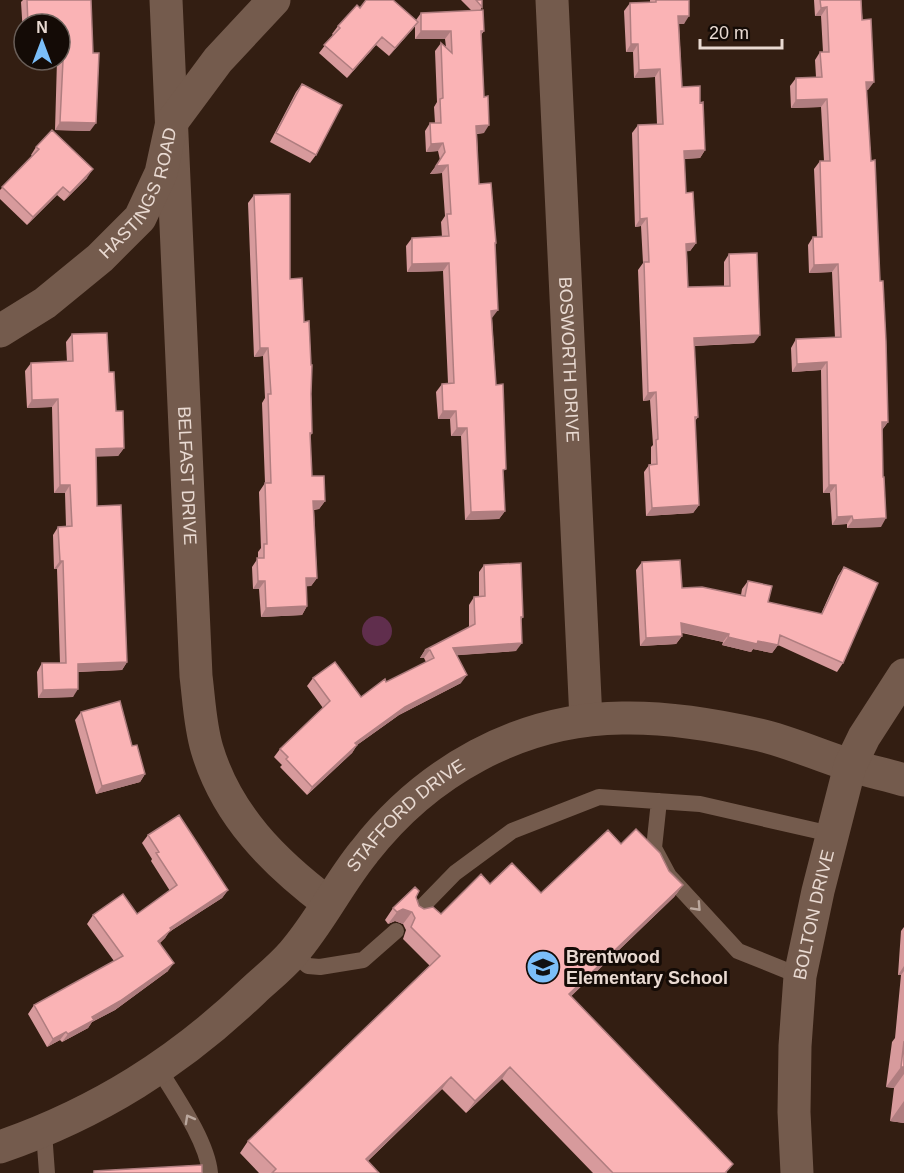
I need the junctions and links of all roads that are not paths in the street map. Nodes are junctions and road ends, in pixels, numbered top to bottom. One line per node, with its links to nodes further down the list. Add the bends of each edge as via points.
1 (166, 0): 4 (street, BELFAST DRIVE)
2 (274, 0): 4 (street, HASTINGS ROAD, via 218,60)
3 (552, 0): 7 (street, BOSWORTH DRIVE)
4 (172, 122): 5 (street, HASTINGS ROAD, via 161,172 140,218 100,258 45,303); 12 (street, BELFAST DRIVE, via 196,676 206,747 238,815 264,848)
5 (0, 331)
6 (904, 675): 8 (street, BOLTON DRIVE, via 864,736)
7 (586, 720): 8 (street, STAFFORD DRIVE, via 694,723 761,736); 12 (street, STAFFORD DRIVE, via 520,736 483,751 419,792 363,852)
8 (850, 766): 9 (street, STAFFORD DRIVE); 11 (street, BOLTON DRIVE)
9 (904, 780)
10 (659, 801): 11 (lane, via 700,804); 13 (lane, via 599,797 512,831 455,873); 16 (lane, one-way to 16, via 654,848 669,876 738,951)
11 (831, 834): 16 (street, BOLTON DRIVE)
12 (328, 903): 15 (street, STAFFORD DRIVE)
13 (418, 911)
14 (396, 932): 15 (lane, via 363,960 308,966)
15 (293, 953): 17 (street, STAFFORD DRIVE, via 202,1038)
16 (800, 976): 22 (street, BOLTON DRIVE, via 795,1046)
17 (159, 1069): 18 (street, STAFFORD DRIVE); 21 (lane, one-way to 17, via 192,1124)
18 (44, 1132): 19 (street, STAFFORD DRIVE); 20 (lane)
19 (0, 1147)
20 (47, 1173)
21 (210, 1173)
22 (797, 1173)

